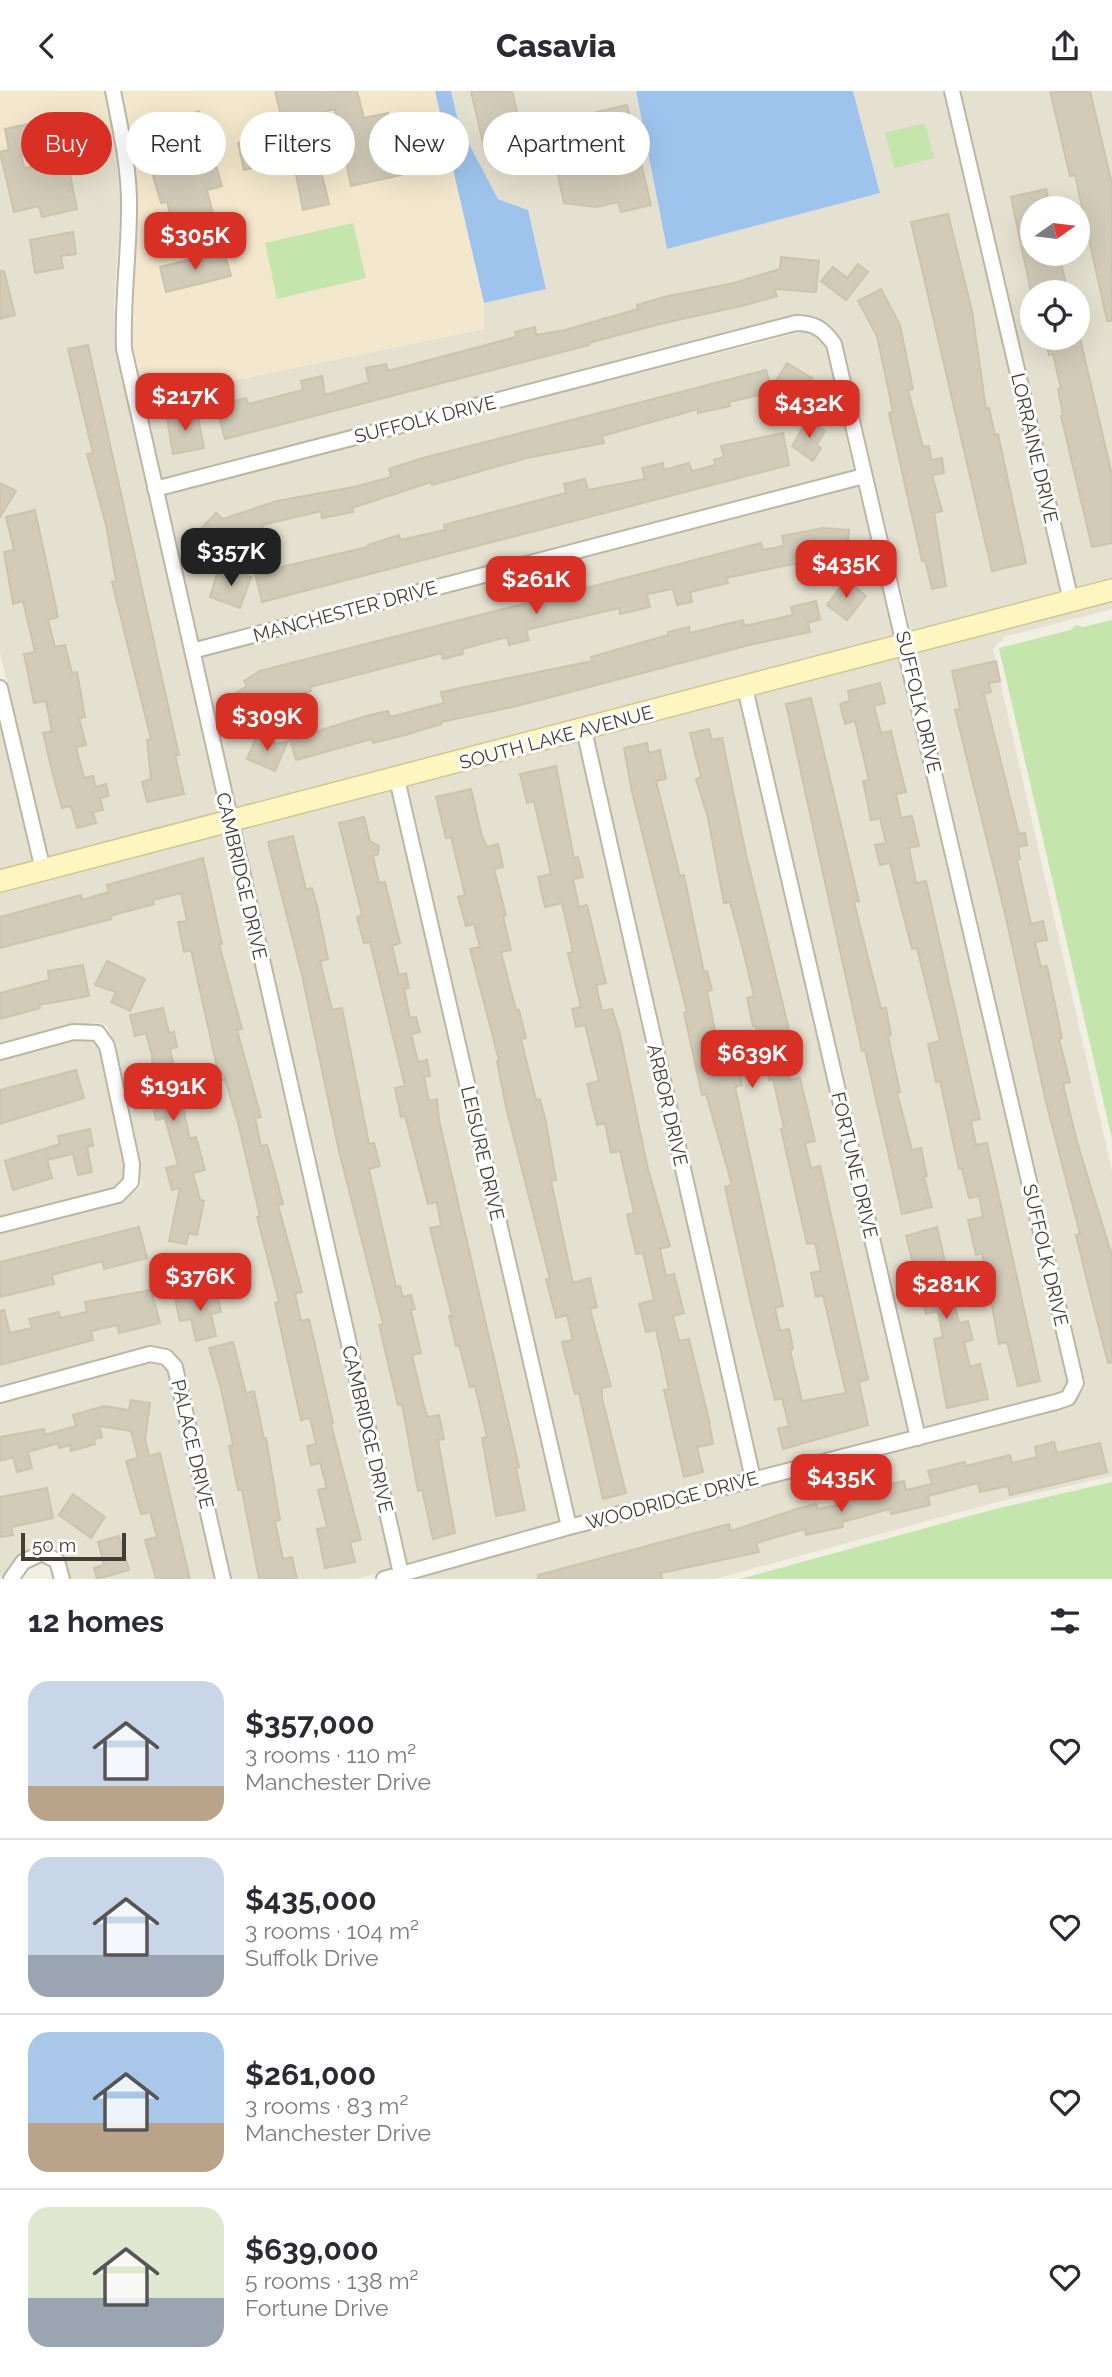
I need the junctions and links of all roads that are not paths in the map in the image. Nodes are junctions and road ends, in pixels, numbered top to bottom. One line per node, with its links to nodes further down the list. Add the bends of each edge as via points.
1 (113, 91): 4 (street, CAMBRIDGE DRIVE, via 129,198 124,349)
2 (952, 91): 6 (street, LORRAINE DRIVE)
3 (864, 476): 4 (street, SUFFOLK DRIVE, via 834,344 812,323 796,323); 7 (street, SUFFOLK DRIVE); 8 (street, MANCHESTER DRIVE)
4 (155, 489): 8 (street, CAMBRIDGE DRIVE)
5 (1112, 590): 6 (street, SOUTH LAKE AVENUE)
6 (1071, 601): 7 (street, SOUTH LAKE AVENUE)
7 (906, 645): 10 (street, SOUTH LAKE AVENUE); 18 (street, SUFFOLK DRIVE)
8 (192, 651): 13 (street, CAMBRIDGE DRIVE)
9 (0, 688): 14 (street)
10 (745, 688): 11 (street, SOUTH LAKE AVENUE); 20 (street, FORTUNE DRIVE)
11 (583, 730): 12 (street, SOUTH LAKE AVENUE); 21 (street, ARBOR DRIVE)
12 (397, 779): 13 (street, SOUTH LAKE AVENUE); 22 (street, LEISURE DRIVE)
13 (230, 822): 14 (street, SOUTH LAKE AVENUE); 23 (street, CAMBRIDGE DRIVE)
14 (43, 870): 15 (street, SOUTH LAKE AVENUE)
15 (0, 881)
16 (0, 1052): 17 (street, via 73,1032 98,1033 107,1046 132,1164 131,1182 118,1195)
17 (0, 1225)
18 (1076, 1383): 20 (street, WOODRIDGE DRIVE, via 1068,1398)
19 (0, 1395): 26 (street, PALACE DRIVE, via 150,1355 166,1357 176,1367)
20 (918, 1438): 21 (street, WOODRIDGE DRIVE)
21 (753, 1479): 22 (street, WOODRIDGE DRIVE)
22 (569, 1527): 23 (street, WOODRIDGE DRIVE)
23 (401, 1574): 27 (street, WOODRIDGE DRIVE)
24 (11, 1579): 25 (street, via 23,1562 41,1553 57,1562)
25 (62, 1579)
26 (223, 1579)
27 (383, 1579)

